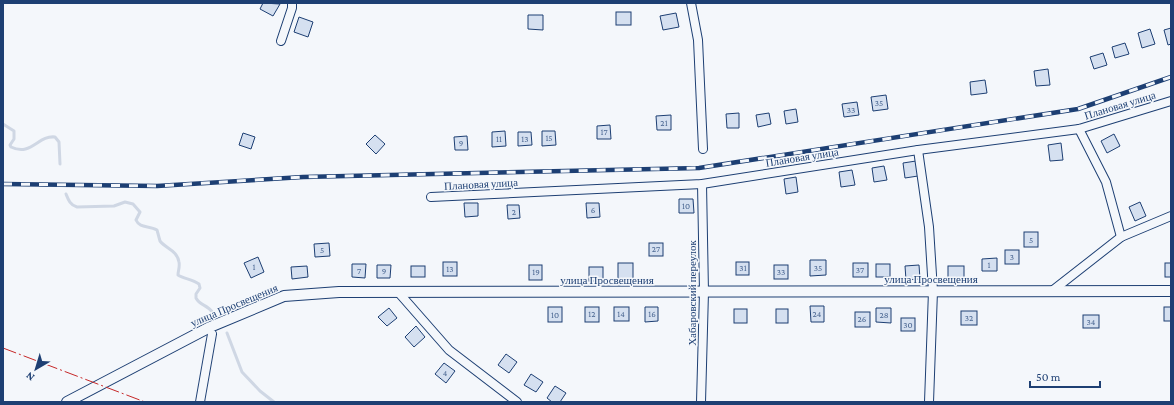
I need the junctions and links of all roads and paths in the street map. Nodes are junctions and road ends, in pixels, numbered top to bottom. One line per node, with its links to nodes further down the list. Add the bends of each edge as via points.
1 (292, 3): 3 (street)
2 (691, 3): 6 (street, via 698,40)
3 (281, 41)
4 (1171, 101): 5 (street, Плановая улица)
5 (1079, 129): 7 (street, Плановая улица); 11 (street, via 1106,182)
6 (703, 148)
7 (918, 150): 8 (street, Плановая улица); 12 (street, via 929,227)
8 (702, 184): 9 (street, Плановая улица); 16 (street, Хабаровский переулок)
9 (431, 197)
10 (1171, 216): 11 (street)
11 (1121, 237): 13 (street)
12 (933, 291): 13 (street, улица Просвещения); 16 (street, улица Просвещения); 22 (street)
13 (1052, 291): 14 (street, улица Просвещения)
14 (1171, 291)
15 (399, 292): 16 (street, улица Просвещения); 18 (street, улица Просвещения, via 339,292 284,296 210,327); 20 (street, via 448,350)
16 (704, 292): 21 (street, Хабаровский переулок)
17 (212, 334): 19 (street)
18 (67, 402)
19 (200, 402)
20 (517, 402)
21 (702, 402)
22 (929, 402)

